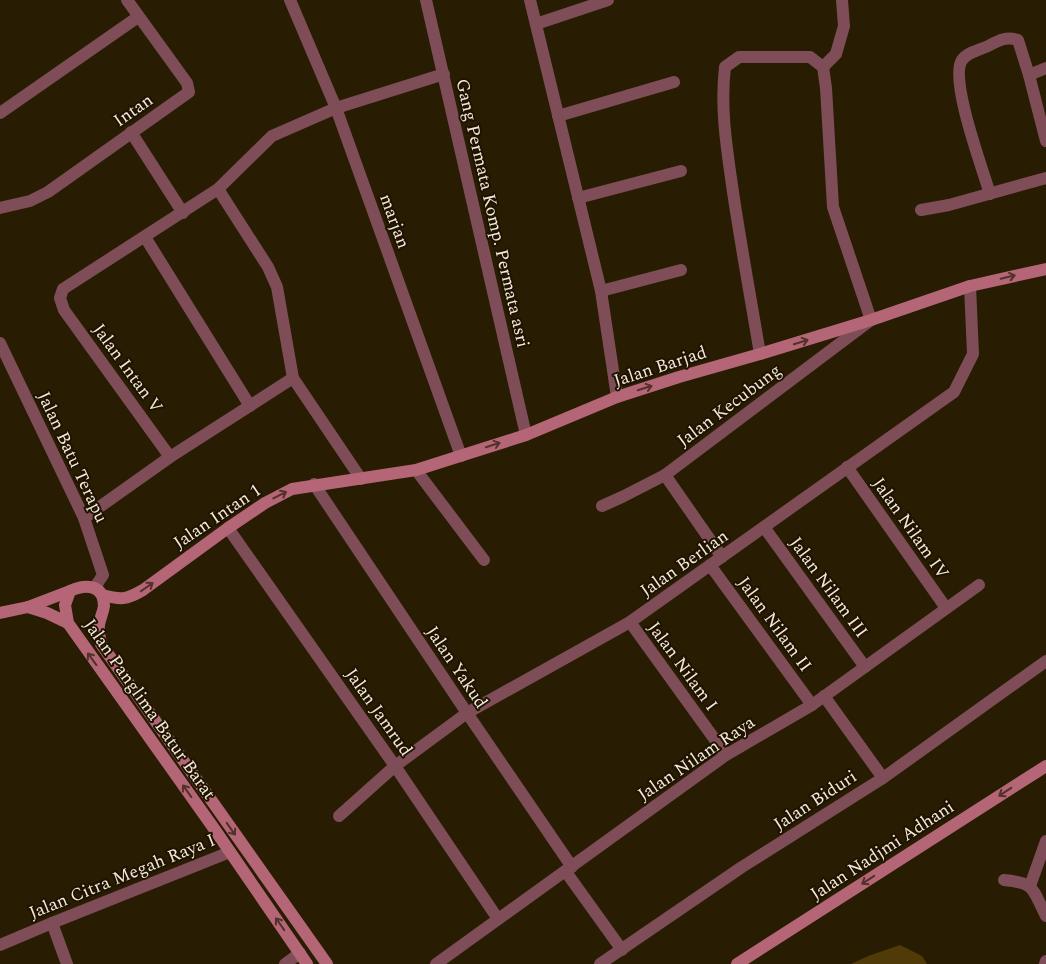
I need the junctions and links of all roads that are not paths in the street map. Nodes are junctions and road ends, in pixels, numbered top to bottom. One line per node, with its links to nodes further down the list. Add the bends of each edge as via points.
1 (290, 0): 13 (street, marjan)
2 (426, 0): 10 (street, Gang Permata Komp. Permata asri)
3 (530, 0): 7 (street)
4 (608, 0): 7 (street)
5 (842, 0): 8 (street, via 844,26 836,54)
6 (134, 6): 14 (street); 16 (street, Intan, via 187,83 189,92)
7 (536, 24): 15 (street)
8 (823, 67): 31 (street, via 833,206); 33 (street, via 810,57 738,57 725,67 722,91 724,131)
9 (1046, 68): 11 (street)
10 (444, 74): 13 (street); 37 (street, Gang Permata Komp. Permata asri)
11 (1029, 75): 17 (street); 21 (street, via 1018,40 1008,37 968,54 962,60 959,70 964,110)
12 (674, 82): 15 (street)
13 (336, 108): 20 (street, via 272,136); 38 (street, marjan)
14 (0, 113)
15 (558, 116): 22 (street)
16 (131, 132): 23 (street, Intan, via 48,192 30,201); 25 (street)
17 (1046, 141)
18 (681, 171): 22 (street)
19 (1046, 178): 21 (street)
20 (218, 189): 25 (street); 34 (street, via 268,267 277,288)
21 (990, 194): 24 (street)
22 (578, 198): 30 (street)
23 (0, 208)
24 (921, 210)
25 (182, 213): 26 (street)
26 (145, 237): 36 (street); 39 (street, Jalan Intan V, via 63,289 60,298 64,310)
27 (1046, 268): 29 (main road, Jalan Barjad, one-way to 27)
28 (681, 270): 30 (street)
29 (970, 286): 31 (main road, Jalan Barjad); 40 (street, Jalan Berlian, via 973,354 954,392)
30 (601, 291): 35 (street)
31 (871, 320): 33 (main road, Jalan Barjad, one-way to 31); 42 (street, Jalan Kecubung)
32 (0, 343): 46 (street, Jalan Batu Terapu)
33 (760, 354): 35 (main road, Jalan Barjad, one-way to 33)
34 (293, 378): 36 (street); 43 (street)
35 (617, 397): 37 (main road, Jalan Barjad)
36 (250, 406): 39 (street)
37 (526, 435): 38 (main road, Jalan Barjad, one-way to 37)
38 (461, 456): 41 (main road, Jalan Barjad)
39 (170, 457): 46 (street)
40 (847, 467): 47 (street, Jalan Berlian); 56 (street, Jalan Nilam IV)
41 (416, 470): 43 (main road, Jalan Barjad); 50 (street)
42 (665, 475): 45 (street, Jalan Kecubung); 49 (street)
43 (362, 479): 44 (main road, Jalan Intan 1)
44 (314, 484): 48 (main road, Jalan Intan 1, one-way to 44, via 292,489); 64 (street, Jalan Yakud)
45 (602, 506)
46 (84, 518): 54 (street, Jalan Batu Terapu, via 104,575)
47 (764, 527): 49 (street, Jalan Berlian); 61 (street, Jalan Nilam III)
48 (228, 528): 54 (main road, Jalan Intan 1, one-way to 48, via 120,600 131,597); 66 (street, Jalan Jamrud)
49 (722, 557): 51 (street, Jalan Berlian)
50 (484, 560)
51 (710, 565): 58 (street, Jalan Berlian); 63 (street, Jalan Nilam II)
52 (979, 585): 56 (street, Jalan Nilam Raya)
53 (70, 591): 54 (main road, via 86,586); 55 (main road); 59 (main road, Jalan Panglima Batur Barat, via 65,604)
54 (98, 591): 84 (main road, Jalan Panglima Batur Barat, one-way to 84, via 104,604 99,624 101,644)
55 (28, 607): 57 (main road); 59 (main road)
56 (946, 608): 61 (street, Jalan Nilam Raya)
57 (0, 613)
58 (630, 622): 64 (street, Jalan Berlian); 65 (street, Jalan Nilam I)
59 (68, 623): 71 (main road, Jalan Panglima Batur Barat, one-way to 59)
60 (1046, 661): 68 (street, Jalan Biduri)
61 (865, 667): 62 (street, Jalan Nilam Raya)
62 (824, 696): 63 (street, Jalan Nilam Raya); 68 (street)
63 (812, 705): 65 (street, Jalan Nilam Raya)
64 (467, 713): 66 (street, Jalan Berlian); 72 (street, Jalan Yakud)
65 (726, 755): 72 (street, Jalan Nilam Raya)
66 (395, 766): 69 (street, Jalan Berlian); 76 (street, Jalan Jamrud)
67 (1046, 766): 87 (main road, Jalan Nadjmi Adhani, one-way to 87)
68 (883, 778): 79 (street, Jalan Biduri)
69 (339, 816)
70 (1046, 840): 74 (street)
71 (230, 852): 77 (street, Jalan Citra Megah Raya I); 80 (main road, Jalan Panglima Batur Barat, one-way to 71)
72 (569, 870): 76 (street, Jalan Nilam Raya); 79 (street, Jalan Yakud)
73 (1004, 880): 74 (street)
74 (1030, 886): 75 (street)
75 (1046, 916)
76 (498, 919): 85 (street, Jalan Nilam Raya)
77 (52, 923): 78 (street, Jalan Citra Megah Raya I); 81 (street)
78 (0, 945)
79 (622, 950): 86 (street, Jalan Biduri)
80 (300, 953): 82 (street); 83 (main road, Jalan Panglima Batur Barat)
81 (67, 964)
82 (285, 964)
83 (307, 964)
84 (327, 964)
85 (436, 964)
86 (600, 964)
87 (736, 964)

